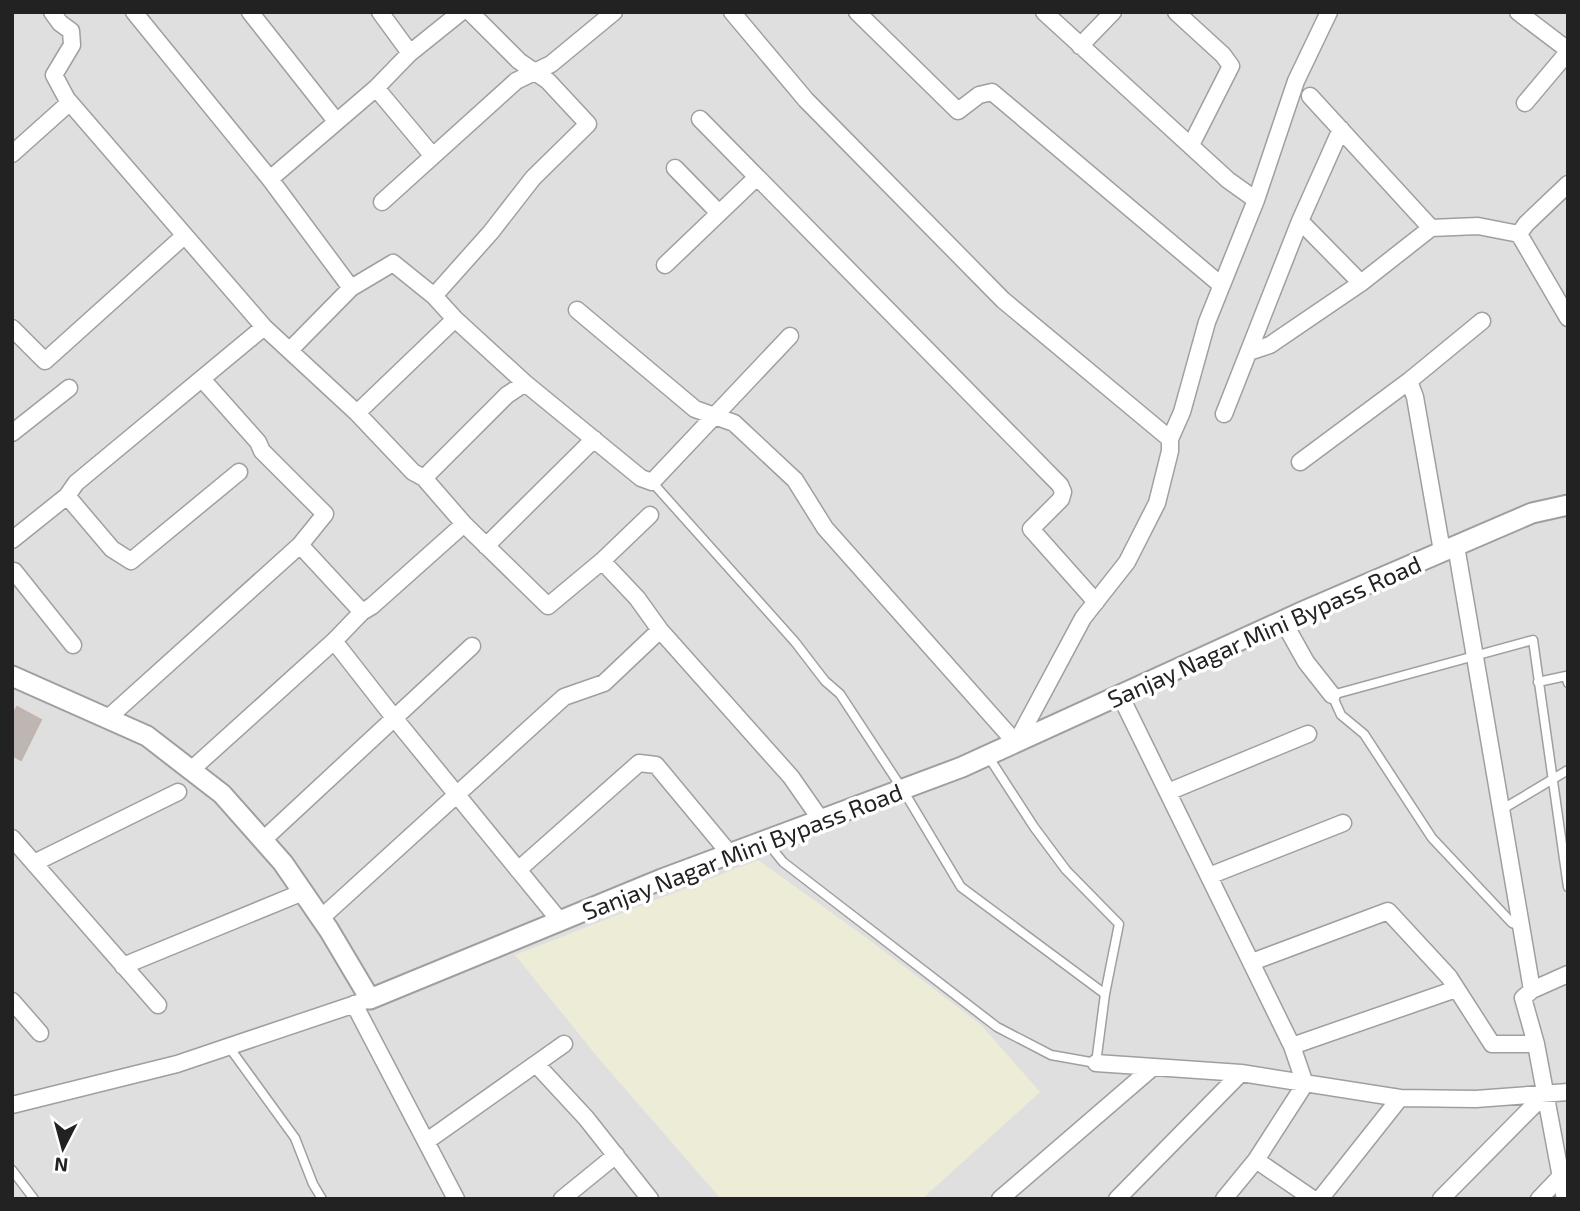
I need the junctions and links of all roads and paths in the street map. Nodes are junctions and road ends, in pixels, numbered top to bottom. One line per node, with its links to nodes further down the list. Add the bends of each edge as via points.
1 (52, 12): 21 (street, via 71,31 72,46 54,75)
2 (134, 12): 31 (street)
3 (250, 12): 24 (street)
4 (380, 12): 17 (street)
5 (461, 12): 17 (street)
6 (470, 12): 18 (street)
7 (614, 12): 18 (street)
8 (732, 12): 63 (street, via 806,100 1003,300)
9 (857, 12): 42 (street, via 958,111 979,95 992,92)
10 (1044, 12): 15 (street)
11 (1113, 12): 15 (street)
12 (1176, 12): 26 (street, via 1231,66)
13 (1518, 12): 16 (street)
14 (1327, 13): 33 (street, via 1296,81)
15 (1080, 46): 26 (street)
16 (1568, 51): 22 (street)
17 (410, 54): 19 (street)
18 (534, 73): 28 (street, via 516,81); 44 (street, via 548,81 588,124 533,177)
19 (376, 88): 24 (street); 28 (street)
20 (1310, 96): 25 (street)
21 (66, 98): 27 (street, via 69,103); 39 (street)
22 (1525, 103)
23 (700, 119): 30 (street)
24 (336, 121): 31 (street)
25 (1341, 129): 36 (street); 37 (street)
26 (1191, 145): 33 (street)
27 (12, 154)
28 (432, 155): 34 (street)
29 (676, 168): 35 (street)
30 (757, 177): 35 (street); 78 (street, via 1060,485 1061,499 1031,529)
31 (270, 178): 43 (street)
32 (1568, 184): 38 (street)
33 (1256, 200): 42 (street)
34 (382, 202)
35 (719, 213): 40 (street)
36 (1300, 221): 41 (street); 53 (street)
37 (1431, 228): 38 (street, via 1478,226); 41 (street)
38 (1519, 234): 46 (street)
39 (184, 236): 49 (street); 50 (street, via 45,361)
40 (665, 265)
41 (1361, 283): 53 (street, via 1270,345)
42 (1221, 285): 63 (street)
43 (351, 288): 44 (street, via 393,263); 52 (street)
44 (434, 296): 47 (street)
45 (578, 310): 60 (street, via 695,409)
46 (1568, 318)
47 (455, 319): 56 (street); 58 (street)
48 (1482, 321): 55 (street)
49 (264, 327): 52 (street); 54 (street)
50 (12, 328)
51 (790, 336): 60 (street)
52 (290, 350): 58 (street)
53 (1249, 352): 59 (street)
54 (202, 379): 68 (street, via 76,483); 73 (street, via 262,451 325,514)
55 (1409, 381): 64 (street); 75 (street)
56 (525, 383): 62 (street); 66 (street, via 507,395)
57 (69, 388): 61 (street)
58 (356, 413): 66 (street)
59 (1224, 414)
60 (714, 415): 67 (street); 94 (street, via 734,423 795,480 825,528)
61 (12, 433)
62 (594, 439): 67 (street); 74 (street)
63 (1170, 439): 78 (street, via 1157,503 1126,562)
64 (1300, 462)
65 (239, 472): 68 (street, via 131,561 112,549)
66 (424, 478): 71 (street)
67 (652, 482): 99 (lane, via 839,694)
68 (67, 496): 72 (street)
69 (1568, 505): 75 (street, Sanjay Nagar Mini Bypass Road, via 1532,513)
70 (650, 515): 76 (street)
71 (464, 524): 74 (street); 79 (street)
72 (12, 540)
73 (300, 545): 79 (street); 91 (street)
74 (486, 546): 76 (street, via 548,606)
75 (1449, 549): 80 (street, Sanjay Nagar Mini Bypass Road); 85 (street)
76 (602, 561): 81 (street)
77 (13, 570): 83 (street)
78 (1096, 602): 94 (street)
79 (362, 612): 82 (street)
80 (1283, 621): 89 (street, Sanjay Nagar Mini Bypass Road); 90 (street)
81 (660, 629): 102 (street, via 604,682 564,697); 104 (street, via 791,776)
82 (334, 641): 92 (street); 96 (street)
83 (73, 645)
84 (471, 646): 92 (street)
85 (1475, 656): 87 (lane, via 1533,640); 90 (lane); 103 (street)
86 (12, 676): 91 (street)
87 (1538, 682): 88 (lane, via 1566,676); 98 (lane)
88 (1568, 683)
89 (1120, 695): 94 (street, Sanjay Nagar Mini Bypass Road); 101 (street)
90 (1332, 695): 117 (lane, via 1341,715 1364,734 1432,838 1512,923)
91 (108, 718): 96 (street, via 147,736)
92 (395, 719): 102 (street); 107 (street)
93 (1308, 734): 101 (street)
94 (1016, 743): 95 (street, Sanjay Nagar Mini Bypass Road)
95 (988, 756): 99 (street, Sanjay Nagar Mini Bypass Road); 123 (lane, via 1066,870 1119,924)
96 (191, 770): 107 (street, via 222,794)
97 (1568, 770): 98 (lane)
98 (1551, 780): 103 (lane); 113 (lane)
99 (902, 790): 104 (street, Sanjay Nagar Mini Bypass Road); 123 (lane, via 961,887)
100 (178, 792): 110 (street)
101 (1168, 792): 112 (street)
102 (456, 794): 111 (street); 115 (street)
103 (1501, 810): 117 (street)
104 (821, 820): 108 (street, Sanjay Nagar Mini Bypass Road)
105 (1343, 823): 112 (street)
106 (12, 838): 110 (street)
107 (262, 840): 114 (street)
108 (766, 841): 109 (street, Sanjay Nagar Mini Bypass Road); 132 (lane, via 783,862 997,1027 1051,1055)
109 (730, 854): 111 (street, via 656,765 639,763); 116 (street, Sanjay Nagar Mini Bypass Road)
110 (34, 863): 119 (street)
111 (518, 870): 116 (street)
112 (1209, 876): 118 (street)
113 (1568, 887)
114 (303, 892): 115 (street); 119 (street)
115 (321, 918): 125 (street)
116 (560, 921): 125 (street, Sanjay Nagar Mini Bypass Road)
117 (1523, 927): 122 (street)
118 (1252, 962): 121 (street, via 1388,911); 131 (street)
119 (123, 966): 126 (street)
120 (1568, 974): 122 (street)
121 (1456, 989): 129 (street, via 1492,1044); 131 (street)
122 (1532, 990): 129 (street, via 1523,998)
123 (1105, 994): 132 (lane)
124 (12, 1001): 127 (street)
125 (362, 1002): 130 (street); 141 (street)
126 (158, 1005)
127 (40, 1033)
128 (564, 1044): 133 (street)
129 (1536, 1044): 138 (street)
130 (229, 1046): 140 (street, via 177,1064); 148 (lane, via 295,1138)
131 (1292, 1046): 136 (street)
132 (1096, 1063): 134 (street)
133 (536, 1064): 141 (street); 142 (street)
134 (1152, 1068): 135 (street); 152 (street)
135 (1241, 1073): 136 (street); 153 (street)
136 (1305, 1084): 139 (street); 143 (street)
137 (1568, 1092): 138 (street)
138 (1546, 1093): 139 (street, via 1476,1100); 145 (street); 146 (street)
139 (1400, 1098): 156 (street)
140 (12, 1105)
141 (427, 1141): 149 (street)
142 (616, 1155): 150 (street); 151 (street)
143 (1256, 1160): 154 (street); 155 (street)
144 (12, 1170): 147 (lane)
145 (1565, 1176): 157 (street); 158 (street)
146 (1443, 1198)
147 (34, 1199)
148 (322, 1199)
149 (457, 1199)
150 (562, 1199)
151 (650, 1199)
152 (1000, 1199)
153 (1117, 1199)
154 (1224, 1199)
155 (1313, 1199)
156 (1320, 1199)
157 (1539, 1199)
158 (1565, 1199)

